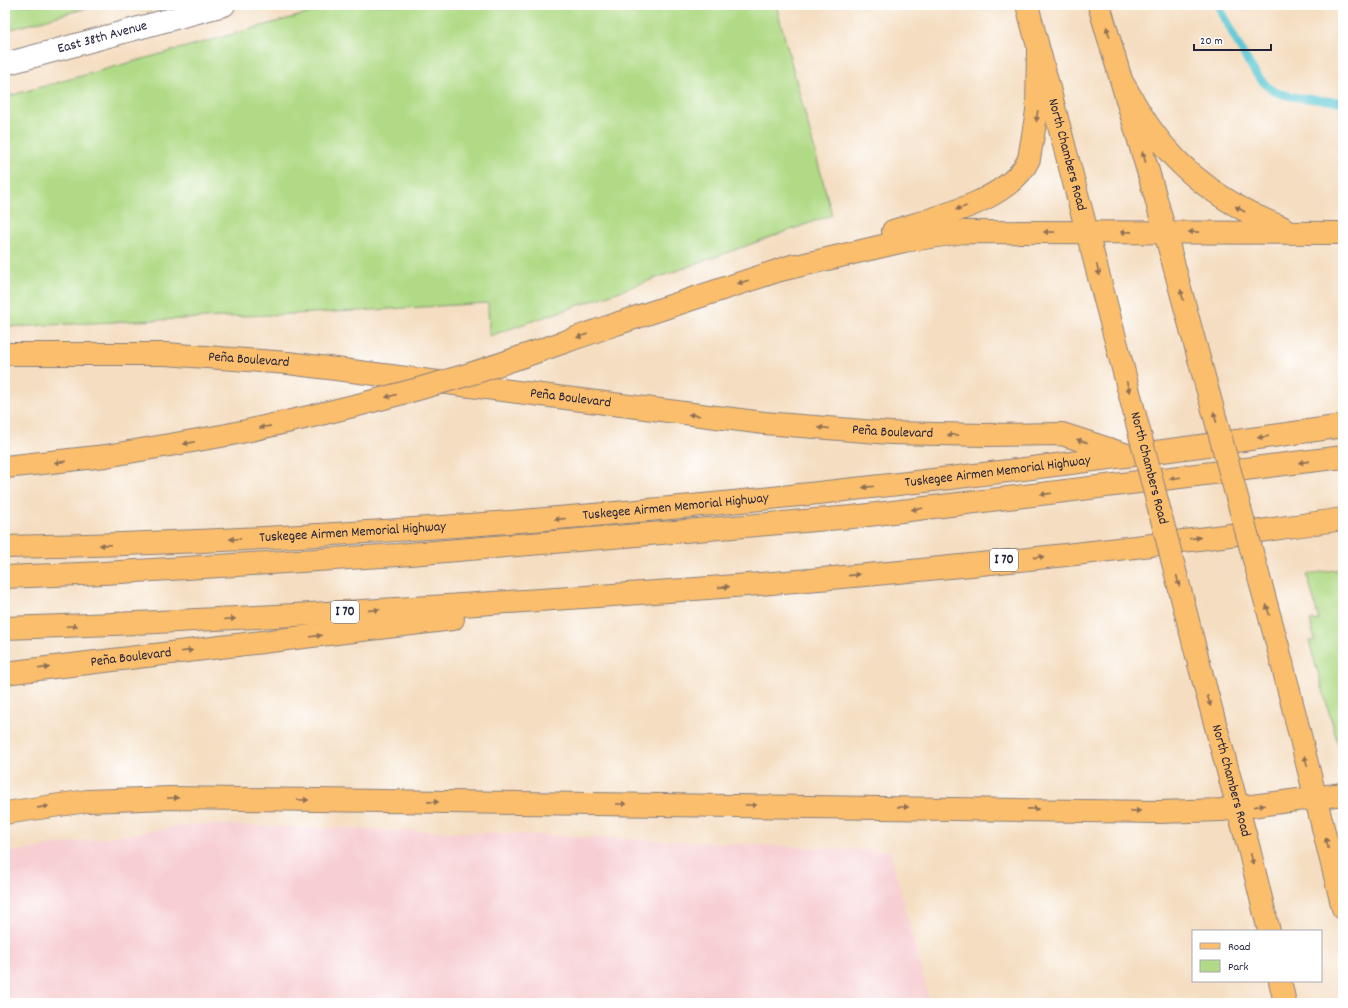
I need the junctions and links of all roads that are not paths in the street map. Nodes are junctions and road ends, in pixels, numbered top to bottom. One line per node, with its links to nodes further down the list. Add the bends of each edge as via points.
1 (224, 5): 5 (street, East 38th Avenue)
2 (1027, 5): 4 (main road, North Chambers Road)
3 (1099, 5): 6 (main road, one-way to 3)
4 (1038, 49): 8 (main road, North Chambers Road); 11 (main road, one-way to 11, via 1038,111 1034,136 1029,159 1016,178 996,193 977,202)
5 (5, 64)
6 (1122, 82): 7 (main road, one-way to 6); 9 (main road, one-way to 6, via 1241,210 1198,179 1176,159 1151,130)
7 (1164, 231): 8 (main road, one-way to 8); 9 (main road, one-way to 7); 24 (main road, one-way to 7, bridge, via 1278,647)
8 (1088, 233): 11 (main road, one-way to 11, via 995,231 936,235); 25 (main road, North Chambers Road, one-way to 25, bridge)
9 (1303, 233): 10 (main road)
10 (1343, 233)
11 (780, 270): 16 (main road, one-way to 16, bridge, via 487,368 336,411 227,435 106,456)
12 (5, 354): 14 (main road, Peña Boulevard, one-way to 12, via 1062,434 914,434 779,424 288,363 165,354)
13 (1343, 426): 14 (main road, Tuskegee Airmen Memorial Highway, one-way to 14)
14 (1133, 456): 18 (main road, Tuskegee Airmen Memorial Highway, one-way to 18, via 816,494 554,520 271,537)
15 (1343, 457): 19 (main road, one-way to 19, via 852,517 398,555)
16 (5, 467)
17 (1343, 519): 20 (main road, I 70, one-way to 17, via 1025,558)
18 (5, 547)
19 (5, 577)
20 (685, 591): 21 (main road, I 70, one-way to 20, via 260,617); 22 (main road, Peña Boulevard, one-way to 20)
21 (5, 628)
22 (5, 673)
23 (1343, 794): 24 (main road)
24 (1316, 799): 25 (main road, one-way to 24); 27 (main road, one-way to 24)
25 (1238, 808): 26 (main road, one-way to 25, via 72,803 170,798 1160,812); 28 (main road, North Chambers Road, one-way to 28)
26 (5, 813)
27 (1343, 908)
28 (1269, 930)
29 (1280, 982): 30 (main road)
30 (1285, 1003)

